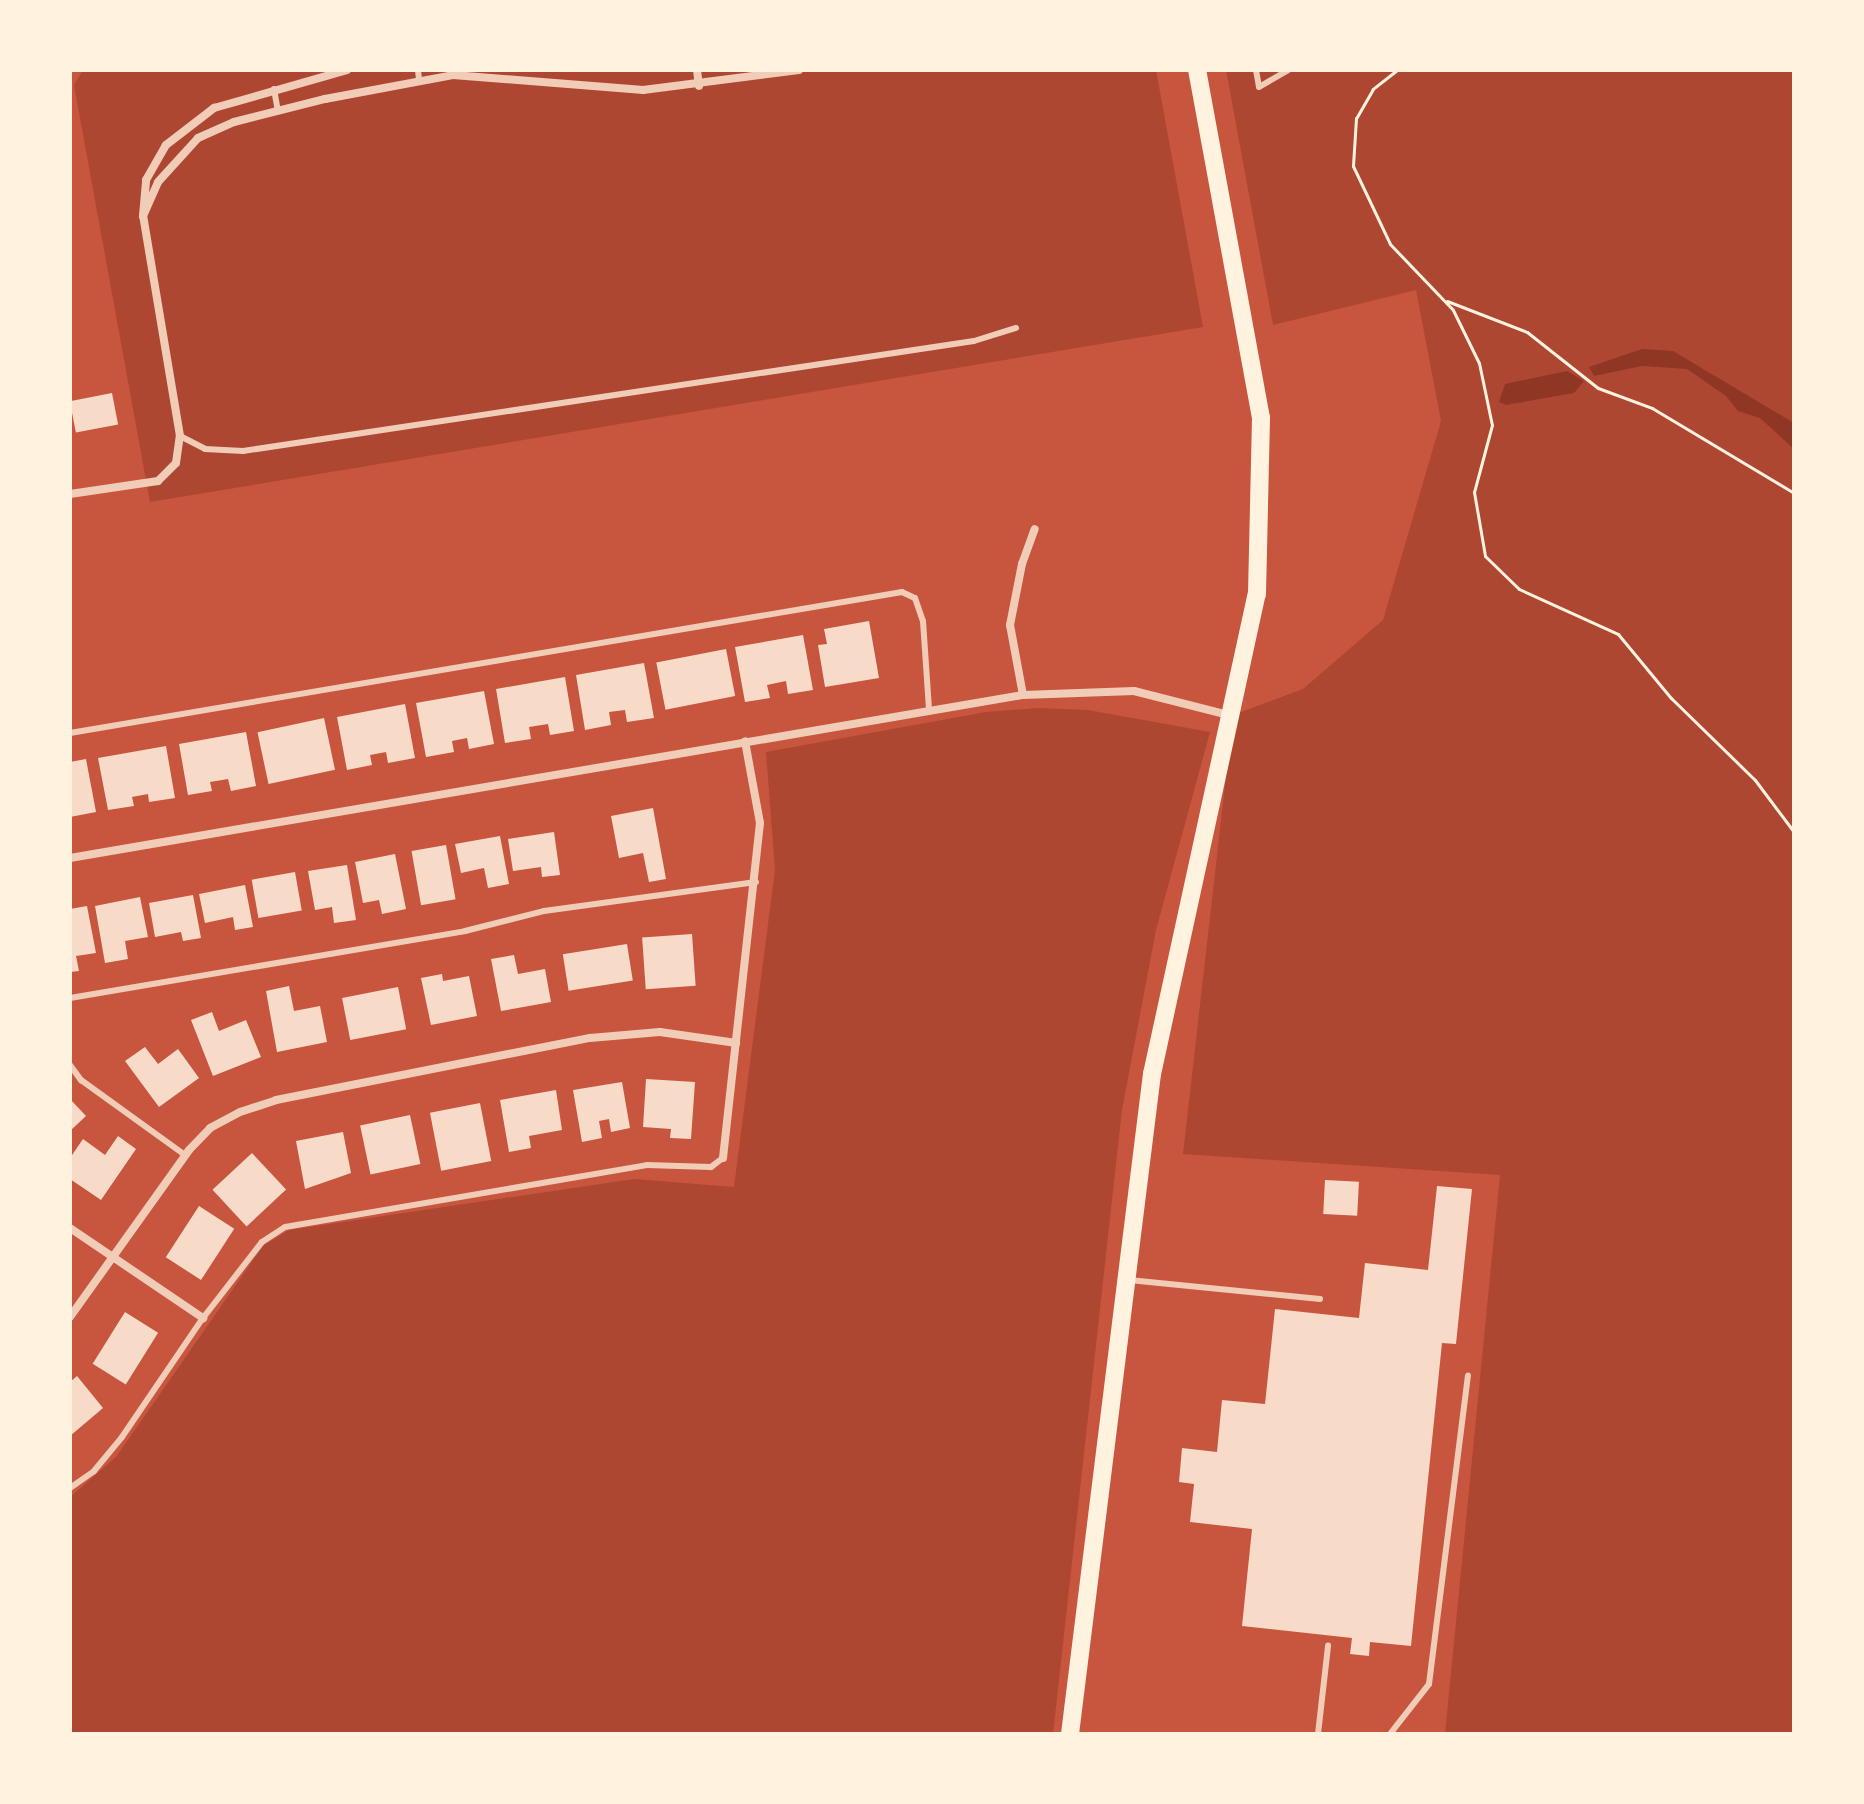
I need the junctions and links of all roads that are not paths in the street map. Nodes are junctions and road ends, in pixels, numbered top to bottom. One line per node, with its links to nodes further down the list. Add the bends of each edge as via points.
1 (347, 70): 10 (street)
2 (697, 70): 9 (street)
3 (799, 70): 9 (street)
4 (1197, 70): 19 (main road, via 1261,418 1257,594)
5 (1256, 70): 6 (lane, via 1259,87)
6 (1288, 70)
7 (453, 72): 8 (street); 9 (street, via 643,90)
8 (419, 75): 11 (street)
9 (699, 86)
10 (274, 89): 11 (lane); 12 (street, via 214,108 179,132 146,180)
11 (278, 111): 12 (street, via 198,138 158,182)
12 (143, 216): 14 (street)
13 (1016, 328): 14 (lane, via 974,341 243,451 205,449)
14 (180, 436): 15 (street, via 176,463 158,481)
15 (70, 494)
16 (1035, 529): 17 (street, via 1010,625)
17 (1023, 695): 18 (street); 19 (street, via 1134,691)
18 (929, 710): 20 (lane, via 923,621 915,598 902,592); 21 (street)
19 (1233, 716): 31 (main road, via 1152,1074)
20 (70, 733)
21 (745, 741): 22 (street); 23 (street, via 760,823)
22 (70, 858)
23 (756, 882): 24 (lane, via 544,911 465,931); 25 (street)
24 (70, 998)
25 (736, 1043): 27 (street, via 660,1032 590,1038 422,1069 240,1112 210,1128); 28 (street)
26 (70, 1065): 27 (lane, via 81,1080)
27 (185, 1155): 30 (street)
28 (723, 1158): 34 (lane, via 711,1167 647,1165 285,1227 262,1242)
29 (70, 1228): 30 (street)
30 (113, 1258): 33 (street); 34 (street)
31 (1125, 1280): 32 (lane); 38 (main road)
32 (1320, 1299)
33 (70, 1317)
34 (203, 1318): 36 (lane, via 122,1437 94,1471)
35 (1468, 1375): 40 (lane, via 1429,1684)
36 (70, 1488)
37 (1328, 1646): 39 (lane)
38 (1070, 1734)
39 (1318, 1734)
40 (1390, 1734)

